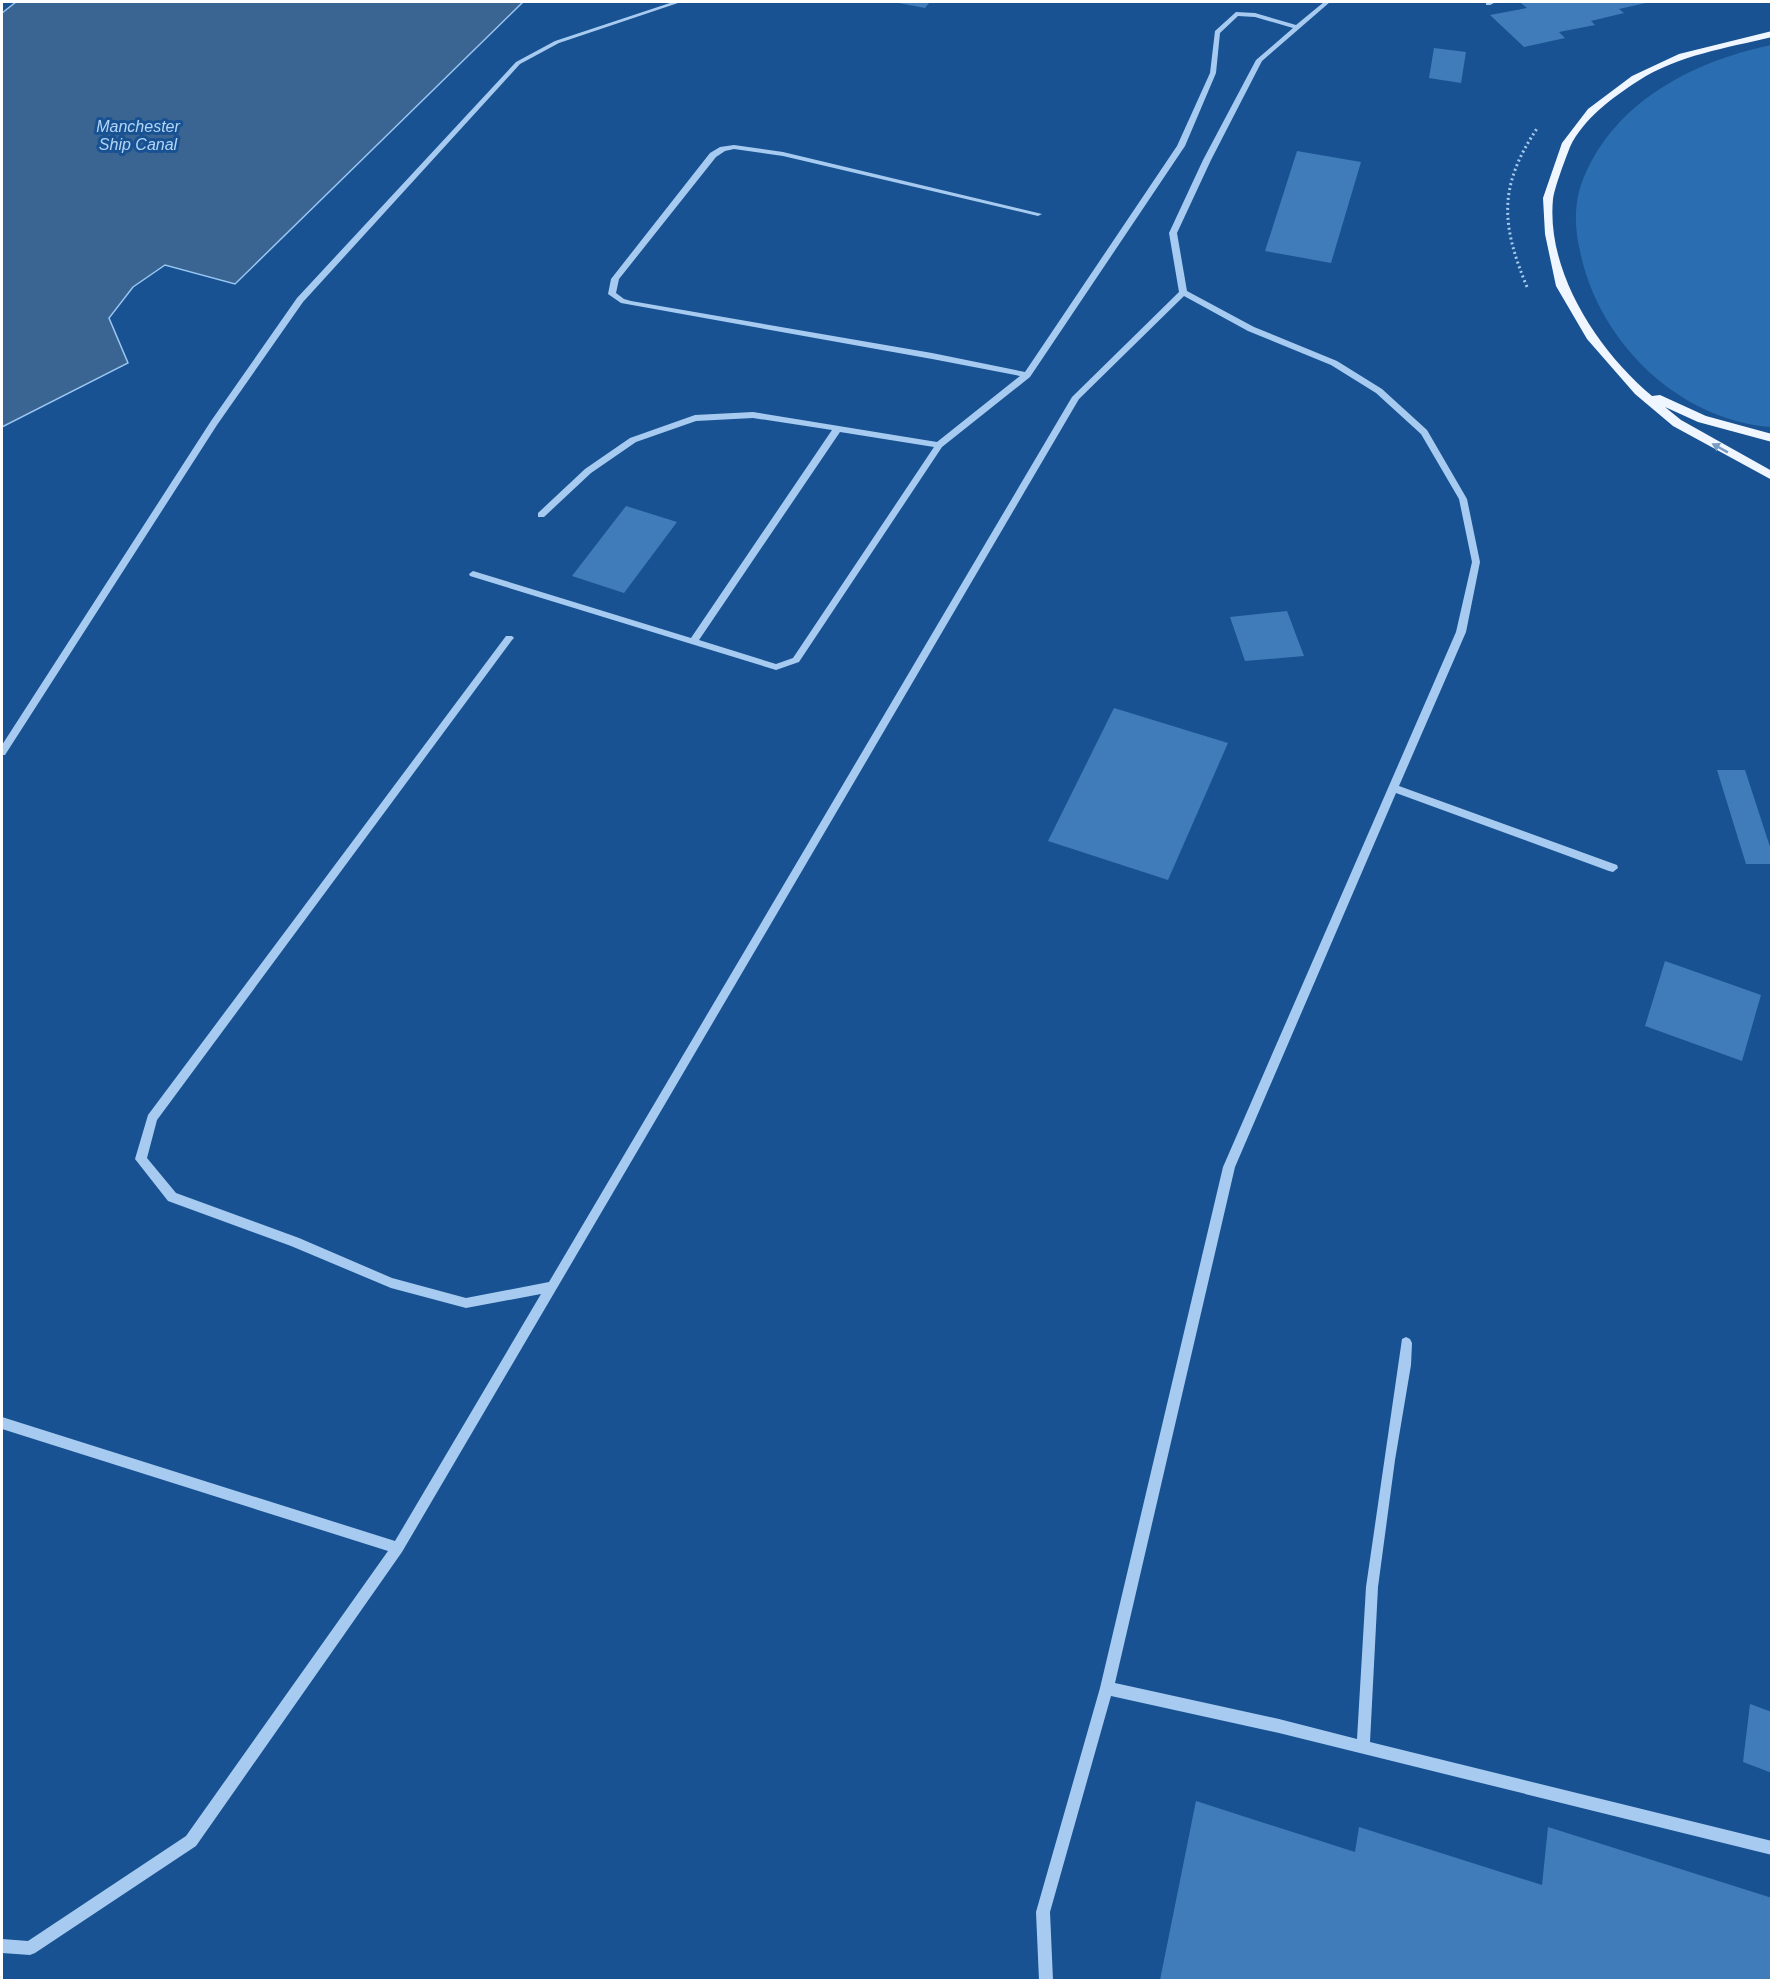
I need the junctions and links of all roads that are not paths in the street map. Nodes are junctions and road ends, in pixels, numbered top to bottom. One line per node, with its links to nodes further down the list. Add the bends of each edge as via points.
1 (678, 2): 17 (street, via 556,42 518,63 300,300 214,423)
2 (1327, 2): 3 (street)
3 (1297, 27): 6 (street, via 1259,60 1173,233); 7 (street, via 1236,14 1217,32 1213,73 1181,147)
4 (1772, 34): 8 (main road, via 1683,56 1636,78 1592,111 1566,145 1548,198 1550,234 1562,286 1591,338)
5 (1038, 214): 7 (street, via 783,154 723,149 713,155 615,279 612,294 631,303)
6 (1184, 292): 18 (street, via 1251,329 1334,363 1379,391 1424,432 1464,499 1476,562 1461,632); 20 (street, via 1076,397)
7 (1027, 375): 11 (street)
8 (1640, 391): 10 (main road, via 1702,419); 12 (main road, one-way to 8, via 1677,423)
9 (838, 428): 11 (street); 13 (street, via 753,415 695,418 633,441 588,471); 16 (street)
10 (1772, 438)
11 (939, 445): 16 (street, via 796,660 776,667)
12 (1772, 476)
13 (541, 515)
14 (473, 574): 16 (street)
15 (509, 638): 20 (street, via 152,1118 141,1159 172,1197 295,1242 391,1283 466,1303)
16 (694, 640)
17 (2, 752)
18 (1394, 788): 19 (street); 24 (street, via 1229,1167)
19 (1613, 868)
20 (553, 1286): 23 (street)
21 (1406, 1343): 25 (street, via 1372,1587)
22 (2, 1423): 23 (street)
23 (398, 1548): 27 (street, via 191,1840 30,1948)
24 (1107, 1688): 25 (street); 28 (street, via 1043,1912)
25 (1363, 1748): 26 (street)
26 (1772, 1848)
27 (2, 1947)
28 (1046, 1980)

